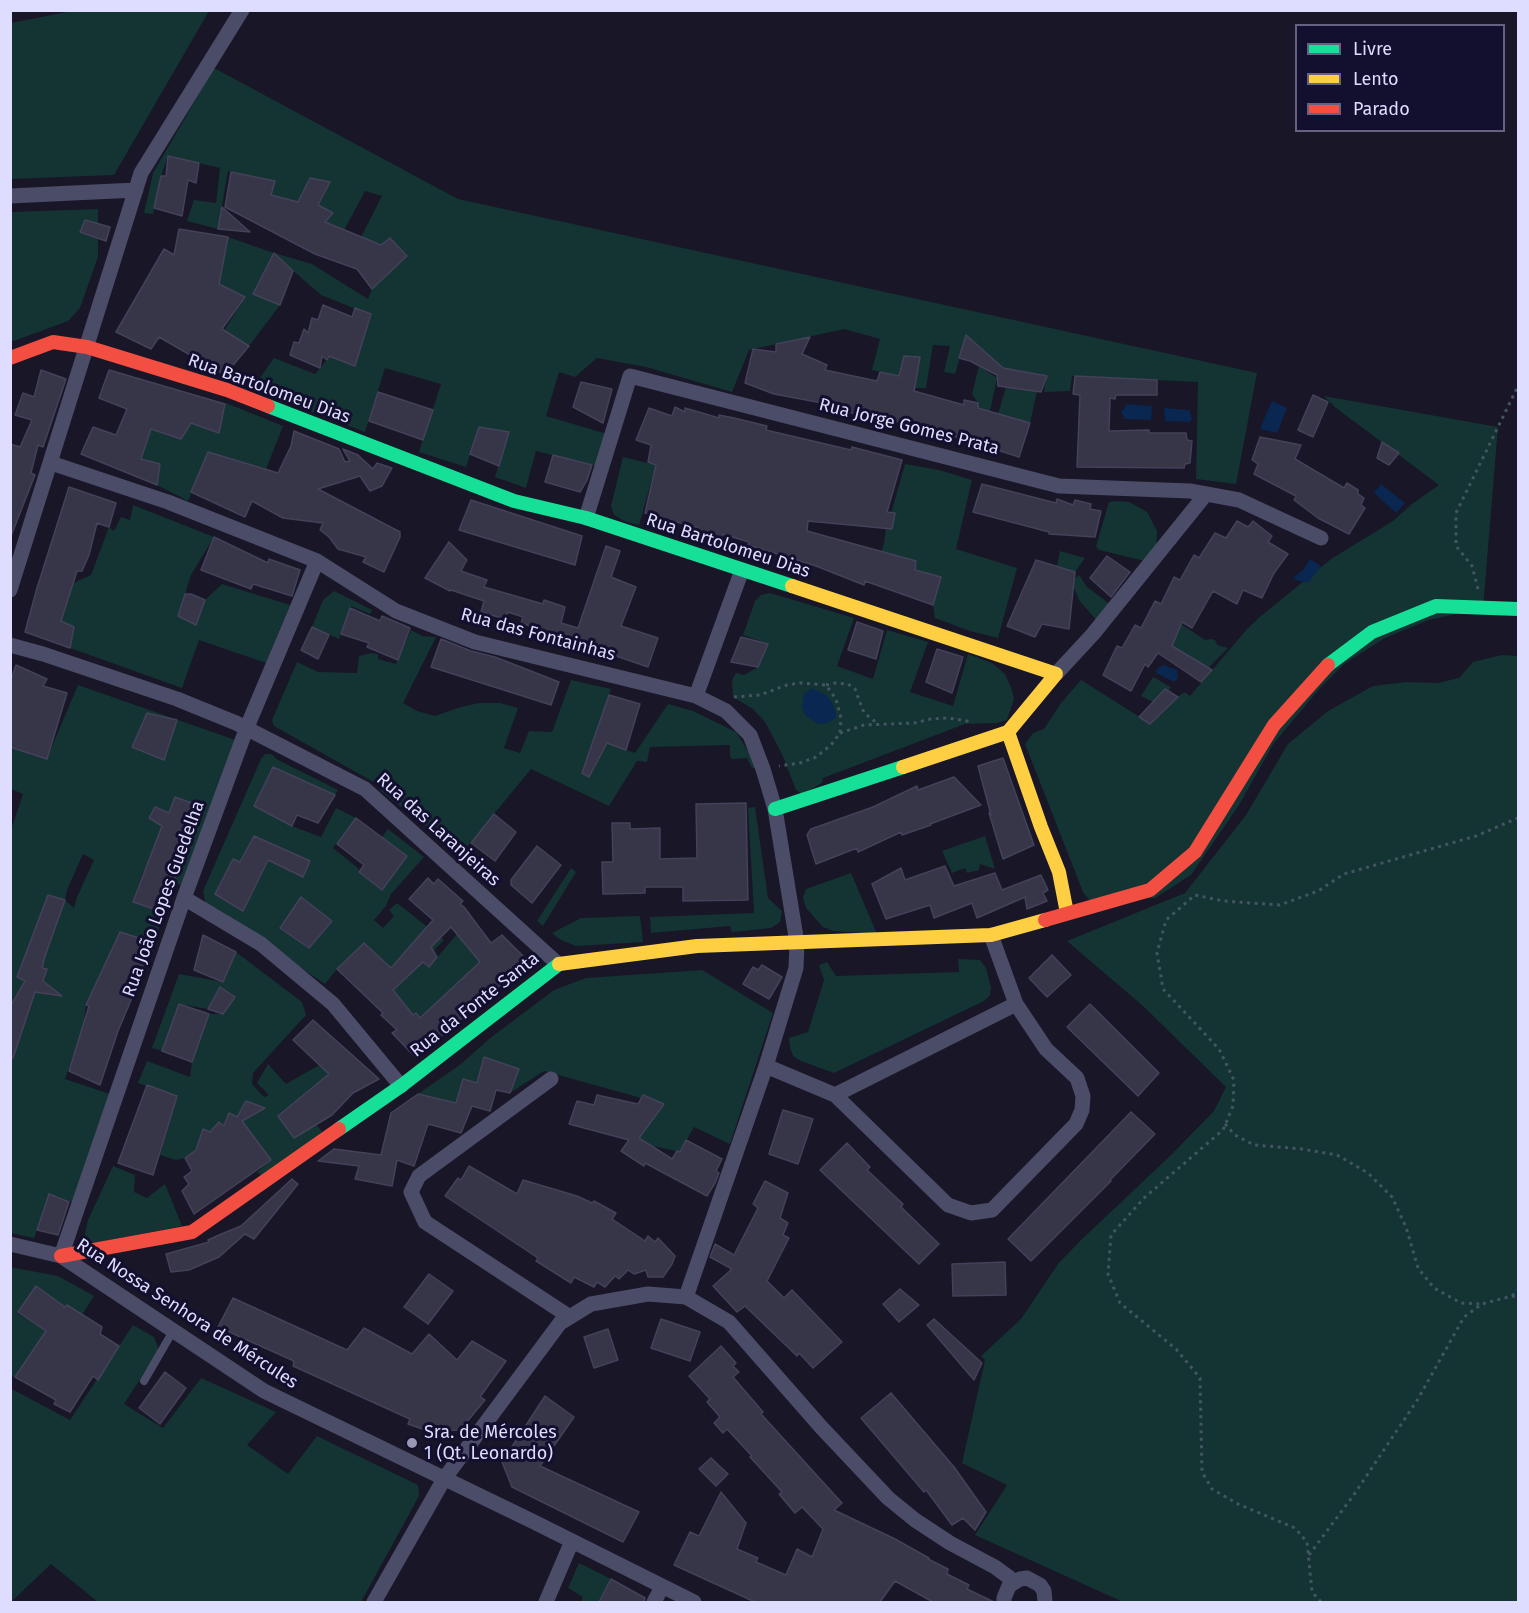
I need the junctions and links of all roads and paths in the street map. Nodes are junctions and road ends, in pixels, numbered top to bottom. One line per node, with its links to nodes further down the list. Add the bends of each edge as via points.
1 (242, 10): 2 (street, via 141,173)
2 (136, 190): 3 (street); 4 (street)
3 (10, 196)
4 (87, 347): 5 (street, Rua Bartolomeu Dias, via 53,342); 7 (street); 9 (street, Rua Bartolomeu Dias, via 227,390 514,501)
5 (10, 358)
6 (1518, 386): 14 (path, via 1456,513 1456,546 1472,566)
7 (51, 463): 11 (street, Rua das Fontainhas, via 168,502); 13 (street)
8 (1206, 494): 9 (street, Rua Jorge Gomes Prata, via 1059,486 630,376); 10 (street, Rua Jorge Gomes Prata, via 1239,500); 17 (street)
9 (586, 518): 12 (street, Rua Bartolomeu Dias)
10 (1321, 538)
11 (318, 561): 19 (street, Rua das Fontainhas, via 396,611 475,642); 22 (street, Rua João Lopes Guedelha)
12 (742, 570): 17 (street, Rua Bartolomeu Dias); 19 (street)
13 (10, 591)
14 (1483, 608): 15 (street, Rua da Fonte Santa); 30 (street, Rua da Fonte Santa, via 1436,606 1363,638 1328,664 1274,725 1195,852 1150,890)
15 (1518, 609)
16 (10, 645): 22 (street, Rua das Laranjeiras, via 177,699)
17 (1056, 674): 23 (street)
18 (826, 685): 20 (path, via 801,683 760,695 733,697); 21 (path, via 848,684 855,688 864,713); 24 (path, via 836,699)
19 (696, 696): 20 (street, Rua das Fontainhas)
20 (726, 711): 26 (street, Rua das Fontainhas, via 750,735)
21 (879, 725): 24 (path, via 864,725); 25 (path, via 957,720 970,724)
22 (247, 727): 29 (street, Rua João Lopes Guedelha); 33 (street, Rua das Laranjeiras, via 365,789)
23 (1008, 732): 25 (street); 30 (street, via 1059,872)
24 (840, 733): 26 (path, via 816,757)
25 (978, 742): 27 (street)
26 (763, 769): 27 (street, Rua das Fontainhas)
27 (775, 809): 32 (street, Rua das Fontainhas)
28 (1518, 818): 39 (path, via 1476,837 1344,874 1318,891 1280,905 1195,895 1166,920 1156,953 1163,989 1219,1049 1234,1080 1233,1106)
29 (184, 898): 37 (street, via 261,944 333,1004); 41 (street, Rua João Lopes Guedelha)
30 (1067, 913): 31 (street, Rua da Fonte Santa)
31 (991, 935): 32 (street, Rua da Fonte Santa); 34 (street)
32 (797, 943): 33 (street, Rua da Fonte Santa, via 697,946); 35 (street, Rua das Fontainhas, via 796,968)
33 (558, 964): 37 (street, Rua da Fonte Santa)
34 (1016, 1004): 38 (street); 38 (street, via 1046,1049 1077,1078 1083,1096 1082,1110 1076,1124 992,1210 971,1213 948,1205)
35 (766, 1066): 38 (street); 44 (street, Rua das Fontainhas)
36 (551, 1079): 47 (street, via 419,1176 411,1192 424,1222)
37 (401, 1086): 41 (street, Rua da Fonte Santa, via 192,1232)
38 (835, 1095)
39 (1225, 1124): 46 (path, via 1235,1135 1254,1145 1337,1155 1368,1173 1392,1197 1418,1268 1434,1288 1461,1303); 52 (path, via 1144,1198 1111,1235 1108,1274 1120,1303 1176,1349 1200,1378 1202,1472 1212,1489 1295,1527 1307,1542)
40 (10, 1244): 41 (street, Rua Nossa Senhora de Mércules)
41 (61, 1256): 48 (street, Rua Nossa Senhora de Mércules)
42 (1518, 1290): 43 (path)
43 (1512, 1296): 45 (path); 46 (path)
44 (686, 1297): 47 (street, via 648,1294 591,1304); 53 (street, via 729,1322 888,1498 915,1520)
45 (1518, 1297)
46 (1482, 1304): 52 (path, via 1464,1317 1418,1399)
47 (570, 1317): 50 (street, via 560,1323)
48 (173, 1331): 49 (lane); 50 (street, Rua Nossa Senhora de Mércules, via 264,1391)
49 (144, 1381)
50 (444, 1479): 51 (street, Rua Nossa Senhora de Mércules); 55 (street)
51 (572, 1541): 54 (street, Rua Nossa Senhora de Mércules); 56 (street)
52 (1308, 1557): 61 (path, via 1312,1592)
53 (1014, 1581): 59 (street, via 1005,1591); 60 (street, via 1034,1581 1044,1591)
54 (662, 1587): 57 (street); 58 (street, Rua Nossa Senhora de Mércules)
55 (374, 1602)
56 (546, 1602)
57 (654, 1602)
58 (694, 1602)
59 (1004, 1602)
60 (1045, 1602)
61 (1321, 1602)

